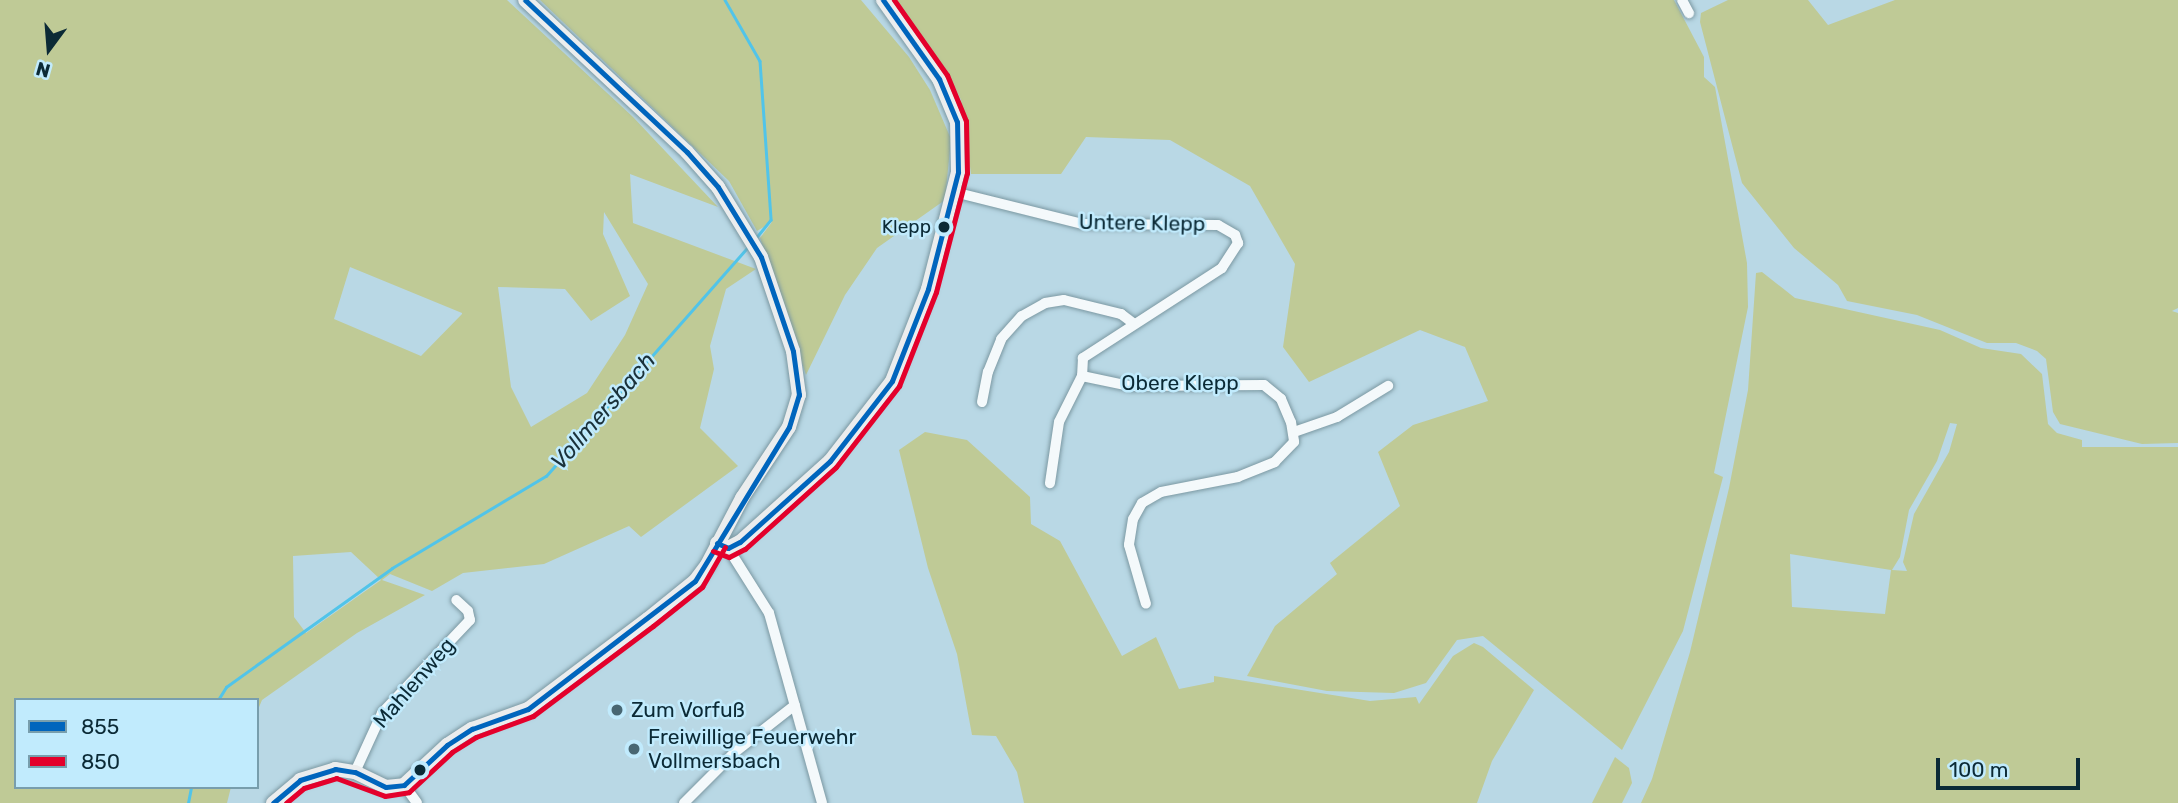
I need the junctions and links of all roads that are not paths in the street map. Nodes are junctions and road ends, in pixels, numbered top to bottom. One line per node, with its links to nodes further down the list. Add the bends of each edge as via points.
1 (525, 0): 12 (main road, via 687,152 746,229 761,257 793,351 799,395 789,427)
2 (883, 0): 5 (main road, via 923,53 951,104 959,140)
3 (1682, 0): 4 (street)
4 (1689, 13)
5 (954, 192): 6 (street, Untere Klepp, via 1082,224 1218,225 1236,235 1236,250 1222,268); 12 (main road, via 919,314 892,380 830,461)
6 (1133, 323): 7 (street, Untere Klepp, via 1083,358); 9 (street, via 1121,314 1064,300 1045,303 1022,316 1001,338)
7 (1082, 376): 10 (street, Obere Klepp, via 1129,386 1264,385 1281,399); 11 (street, via 1059,422 1050,455)
8 (1388, 386): 10 (street, via 1337,417)
9 (982, 402)
10 (1294, 432): 14 (street, via 1294,442 1275,462 1206,485 1161,492 1142,503 1133,519 1129,545)
11 (1050, 483)
12 (722, 545): 15 (street, via 769,613); 17 (main road, via 695,581 626,636 528,709 472,729 447,745)
13 (456, 600): 16 (street, Mahlenweg, via 468,611 470,620 382,713)
14 (1146, 604)
15 (795, 705): 20 (street, via 735,752); 21 (street)
16 (355, 772): 17 (main road, via 386,787); 18 (main road, via 321,771 300,780)
17 (404, 785): 19 (street)
18 (273, 803)
19 (417, 803)
20 (684, 803)
21 (822, 803)

